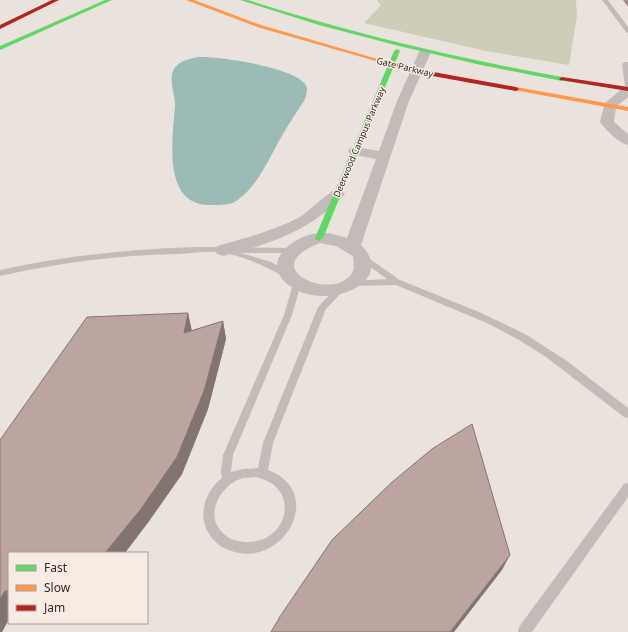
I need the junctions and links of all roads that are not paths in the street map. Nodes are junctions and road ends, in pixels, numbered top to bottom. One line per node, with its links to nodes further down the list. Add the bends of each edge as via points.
1 (56, 0): 7 (main road)
2 (109, 0): 10 (main road)
3 (185, 0): 6 (main road, Gate Parkway)
4 (243, 0): 9 (main road, Gate Parkway)
5 (605, 0): 8 (lane)
6 (192, 2): 12 (main road, Gate Parkway, via 259,26)
7 (0, 27)
8 (628, 32)
9 (399, 46): 11 (main road, Gate Parkway); 12 (main road, Deerwood Campus Parkway)
10 (0, 48)
11 (425, 52): 14 (street); 16 (main road, Gate Parkway)
12 (391, 64): 14 (main road, Gate Parkway); 20 (main road, Deerwood Campus Parkway)
13 (628, 64): 15 (lane, via 625,64)
14 (416, 71): 17 (main road, Gate Parkway); 21 (street)
15 (628, 86)
16 (628, 90): 17 (street)
17 (610, 106): 18 (main road, Gate Parkway); 19 (street, via 607,122)
18 (628, 109)
19 (628, 141)
20 (355, 151): 21 (street); 22 (main road, Deerwood Campus Parkway)
21 (385, 156): 26 (street)
22 (337, 194): 23 (main road, Deerwood Campus Parkway); 24 (street, via 318,212 298,224 262,240)
23 (319, 238): 25 (street, via 305,241); 26 (street, via 337,239)
24 (223, 250): 25 (lane); 27 (lane, via 140,252 24,267); 28 (lane, via 268,264)
25 (291, 250): 28 (street, via 285,265)
26 (356, 250): 29 (lane); 30 (street, via 363,265 360,275)
27 (0, 273)
28 (292, 280): 30 (street, via 310,290 325,292); 33 (lane, via 288,315 228,456)
29 (397, 282): 30 (lane); 31 (lane, via 522,337 578,374)
30 (346, 286): 32 (lane, via 322,307 268,443)
31 (628, 414)
32 (262, 474): 33 (lane, via 255,472 237,475); 33 (lane, via 272,476 285,487 292,502 290,519 281,535 265,546 246,549 227,545 214,532 209,516 211,499 221,484)
33 (228, 480)
34 (628, 488): 35 (lane)
35 (524, 632)

